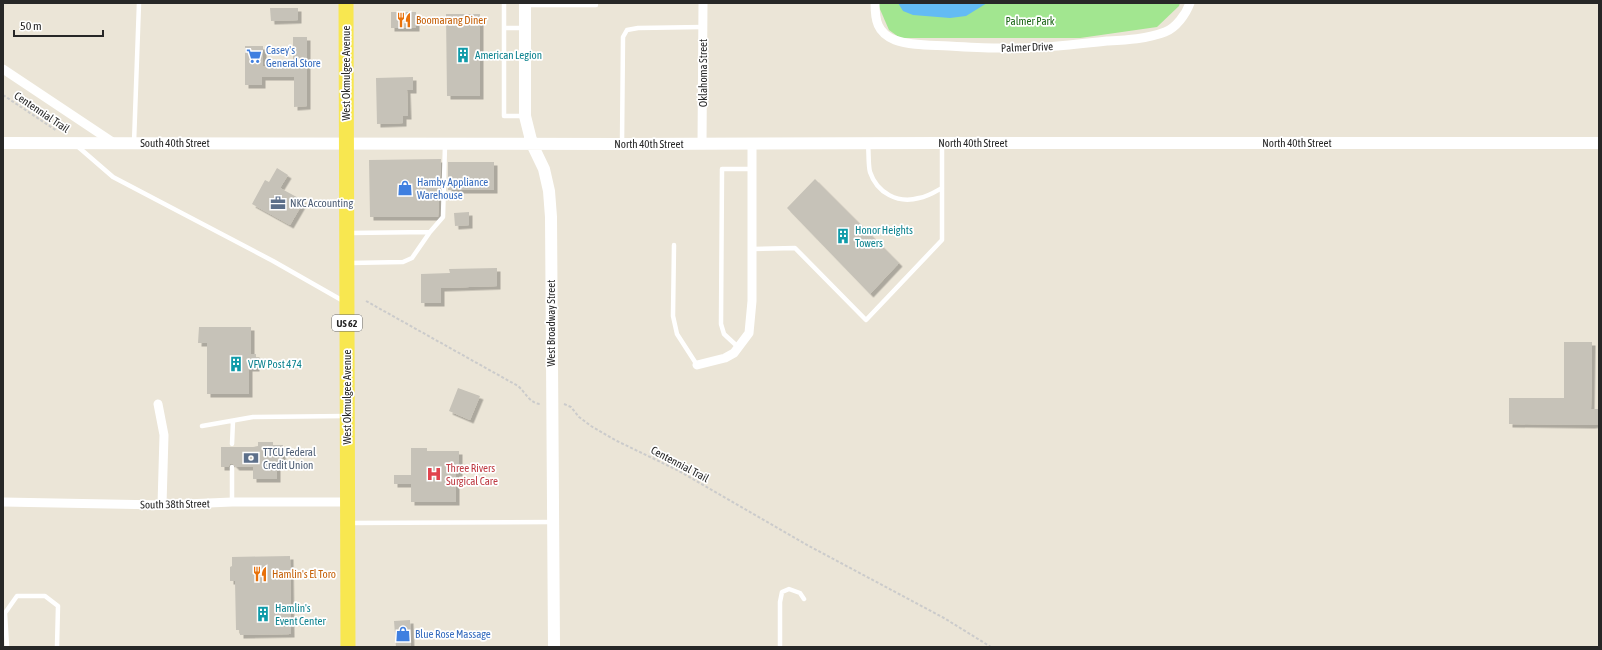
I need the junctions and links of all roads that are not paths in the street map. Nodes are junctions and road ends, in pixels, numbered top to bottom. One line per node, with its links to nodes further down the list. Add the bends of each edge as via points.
1 (139, 3): 17 (lane)
2 (346, 3): 21 (main road, West Okmulgee Avenue / US 62)
3 (504, 3): 10 (lane)
4 (703, 3): 9 (street, Oklahoma Street)
5 (875, 3): 6 (street, Palmer Drive, via 876,22 884,33 895,40 917,45 998,48 1063,46 1158,35 1167,32 1178,22)
6 (1190, 3)
7 (525, 4): 8 (lane); 11 (street, West Broadway Street)
8 (596, 5)
9 (703, 27): 24 (lane, via 627,30 623,36); 25 (street, Oklahoma Street)
10 (504, 28): 11 (lane); 13 (lane, via 504,116)
11 (525, 28): 13 (street, West Broadway Street)
12 (3, 70): 16 (street)
13 (525, 116): 23 (street, West Broadway Street)
14 (3, 142): 15 (street, South 40th Street)
15 (73, 143): 16 (street, South 40th Street); 34 (lane, via 113,177 273,260)
16 (114, 143): 17 (street, South 40th Street)
17 (134, 143): 21 (street, South 40th Street)
18 (868, 143): 19 (street, North 40th Street); 26 (street, North 40th Street); 28 (lane, via 870,171 877,186 890,196 902,199 919,198)
19 (942, 143): 20 (street, North 40th Street); 28 (lane)
20 (1599, 143)
21 (347, 144): 22 (street, North 40th Street); 30 (main road, West Okmulgee Avenue / US 62)
22 (445, 144): 23 (street, North 40th Street); 29 (lane, via 443,217)
23 (532, 144): 24 (street, North 40th Street); 47 (street, West Broadway Street, via 544,169 551,217)
24 (622, 144): 25 (street, North 40th Street)
25 (702, 144): 26 (street, North 40th Street)
26 (752, 144): 27 (street)
27 (752, 169): 32 (street); 35 (lane, via 722,169 721,324 724,334)
28 (942, 188): 32 (lane, via 942,240 866,320 795,248)
29 (430, 232): 30 (lane); 33 (lane, via 412,258 403,262)
30 (347, 233): 33 (main road, West Okmulgee Avenue / US 62)
31 (674, 245): 36 (lane, via 673,316 677,334)
32 (752, 249): 35 (street, via 750,329 748,337)
33 (347, 263): 34 (main road, West Okmulgee Avenue / US 62)
34 (347, 304): 38 (main road, West Okmulgee Avenue / US 62)
35 (738, 347): 36 (street, via 725,358)
36 (697, 365)
37 (158, 404): 46 (street, via 164,435)
38 (347, 416): 39 (lane, via 253,417); 45 (main road, West Okmulgee Avenue / US 62)
39 (233, 421): 40 (lane); 41 (lane)
40 (202, 426)
41 (232, 444)
42 (232, 468): 44 (lane)
43 (3, 502): 46 (street, South 38th Street)
44 (232, 502): 45 (street, South 38th Street); 46 (street, South 38th Street)
45 (347, 502): 48 (main road, West Okmulgee Avenue / US 62)
46 (162, 505)
47 (553, 522): 48 (lane); 53 (street, West Broadway Street)
48 (347, 523): 52 (main road, West Okmulgee Avenue / US 62)
49 (804, 599): 54 (lane, via 800,593 789,589 782,592)
50 (7, 647): 51 (lane, via 5,613 17,596 46,596 58,606)
51 (57, 647)
52 (348, 647)
53 (554, 647)
54 (780, 647)

